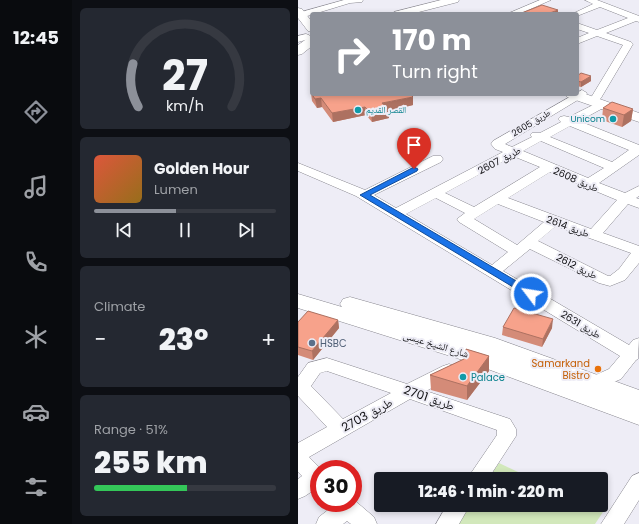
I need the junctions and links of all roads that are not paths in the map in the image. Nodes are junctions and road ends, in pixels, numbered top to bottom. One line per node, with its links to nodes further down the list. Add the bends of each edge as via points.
1 (359, 0): 9 (street, via 349,1)
2 (453, 0): 10 (main road)
3 (463, 0): 11 (main road)
4 (547, 0): 7 (street)
5 (589, 0): 6 (street)
6 (601, 4): 13 (street); 14 (street)
7 (532, 6): 8 (street); 12 (street)
8 (544, 11)
9 (333, 12)
10 (406, 12)
11 (418, 12)
12 (516, 12)
13 (579, 13)
14 (638, 18): 16 (street)
15 (579, 27): 16 (street)
16 (595, 33): 17 (street); 18 (street, via 626,42 630,48)
17 (579, 40)
18 (585, 97): 19 (street, طريق 2605); 20 (main road); 21 (main road); 22 (street, طريق 2607)
19 (548, 112): 22 (street); 23 (street, طريق 2605)
20 (639, 113)
21 (639, 118)
22 (569, 122): 24 (street, طريق 2607); 25 (street)
23 (521, 129): 24 (street); 26 (street, طريق 2605, via 497,144)
24 (542, 137): 26 (street, طريق 2607); 30 (street)
25 (639, 149): 30 (street)
26 (513, 152): 29 (street, طريق 2608); 33 (street, طريق 2607)
27 (437, 159): 34 (street)
28 (298, 167): 34 (street, طريق 2631)
29 (549, 167): 31 (street, طريق 2608); 35 (street)
30 (613, 167): 31 (street)
31 (588, 184): 36 (street, طريق 2608)
32 (639, 190): 36 (street)
33 (436, 193): 38 (street); 39 (street, طريق 2607)
34 (364, 195): 39 (street, طريق 2631)
35 (498, 199): 38 (street); 40 (street, طريق 2614)
36 (625, 199): 37 (street, طريق 2608); 41 (street)
37 (639, 204)
38 (474, 212): 42 (street, via 466,217 466,221)
39 (397, 213): 44 (street, طريق 2631)
40 (554, 221): 41 (street, طريق 2614); 42 (street)
41 (594, 235): 43 (street, طريق 2614)
42 (523, 247): 43 (street, طريق 2612, via 610,282 618,279); 44 (street)
43 (639, 252)
44 (494, 271): 47 (street, طريق 2631)
45 (298, 289): 49 (main road, شارع الشيخ عيسى, via 487,343 595,383)
46 (298, 301): 53 (main road, شارع الشيخ عيسى, via 474,355)
47 (636, 350): 49 (street)
48 (457, 366): 51 (street, طريق 2703)
49 (616, 382): 52 (main road, شارع الشيخ عيسى)
50 (300, 388): 51 (street, طريق 2701, via 314,368 328,364); 54 (street, طريق 2701)
51 (409, 391): 54 (street, طريق 2703); 58 (street, طريق 2701, via 503,424 507,433 505,438)
52 (639, 399)
53 (639, 416)
54 (341, 429): 55 (street, طريق 2703)
55 (298, 453)
56 (298, 459): 57 (street)
57 (310, 471)
58 (482, 472)
59 (310, 483): 61 (street)
60 (638, 488): 68 (street)
61 (298, 490)
62 (338, 512): 65 (street)
63 (351, 512): 66 (street)
64 (455, 512): 67 (street)
65 (327, 524)
66 (366, 524)
67 (447, 524)
68 (612, 524)

